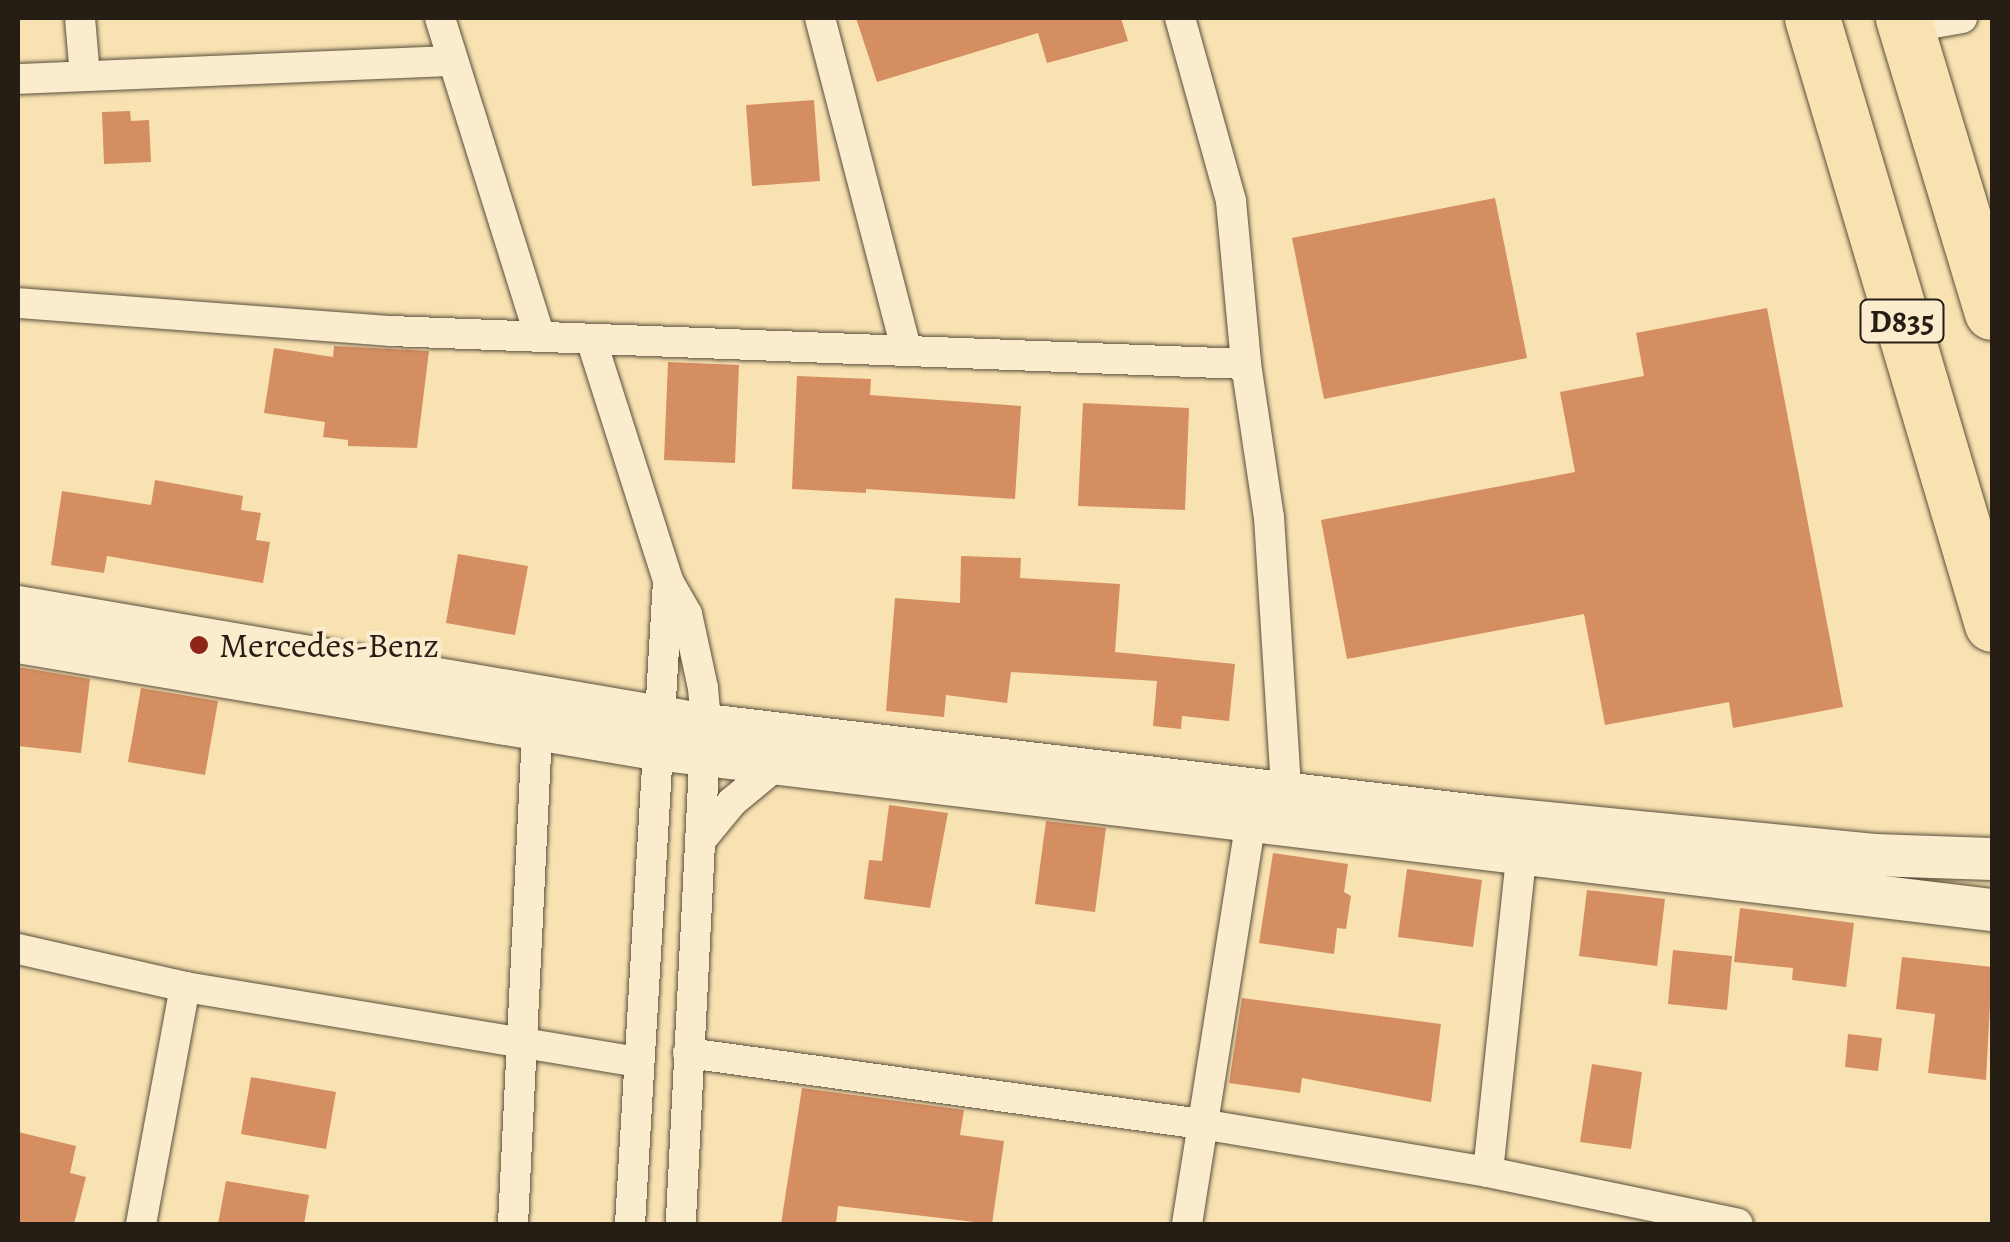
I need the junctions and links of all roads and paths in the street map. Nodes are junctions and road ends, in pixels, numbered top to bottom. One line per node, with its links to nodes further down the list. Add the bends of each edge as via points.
1 (80, 18): 9 (street)
2 (440, 18): 8 (street)
3 (820, 18): 15 (street)
4 (1180, 18): 16 (street, via 1231,201)
5 (1812, 18): 19 (highway, D835)
6 (1962, 18): 7 (street)
7 (1904, 23): 12 (highway, D835)
8 (453, 62): 9 (street); 13 (street)
9 (85, 76): 10 (street)
10 (18, 79)
11 (18, 304): 13 (street)
12 (1992, 312)
13 (540, 337): 14 (street)
14 (591, 339): 15 (street); 17 (street)
15 (907, 351): 16 (street)
16 (1246, 364): 25 (street, via 1269,516)
17 (668, 580): 22 (street); 23 (street, via 696,647)
18 (18, 607): 22 (street)
19 (1992, 624)
20 (18, 642): 21 (street)
21 (537, 730): 22 (street); 34 (street)
22 (656, 733): 23 (street); 36 (street)
23 (705, 740): 24 (street); 25 (street); 27 (street)
24 (778, 764): 26 (street); 27 (street, via 732,802)
25 (1286, 790): 28 (street)
26 (1251, 820): 29 (street); 37 (street)
27 (700, 841): 35 (street)
28 (1604, 844): 29 (street); 30 (street); 31 (street)
29 (1522, 851): 38 (street)
30 (1992, 859)
31 (1992, 910)
32 (18, 950): 33 (street)
33 (185, 987): 34 (street); 39 (street)
34 (522, 1046): 36 (street); 40 (street)
35 (688, 1054): 37 (street); 42 (street)
36 (637, 1062): 41 (street)
37 (1201, 1124): 38 (street); 43 (street)
38 (1488, 1172): 44 (street)
39 (141, 1224)
40 (513, 1224)
41 (630, 1224)
42 (681, 1224)
43 (1186, 1224)
44 (1738, 1224)

